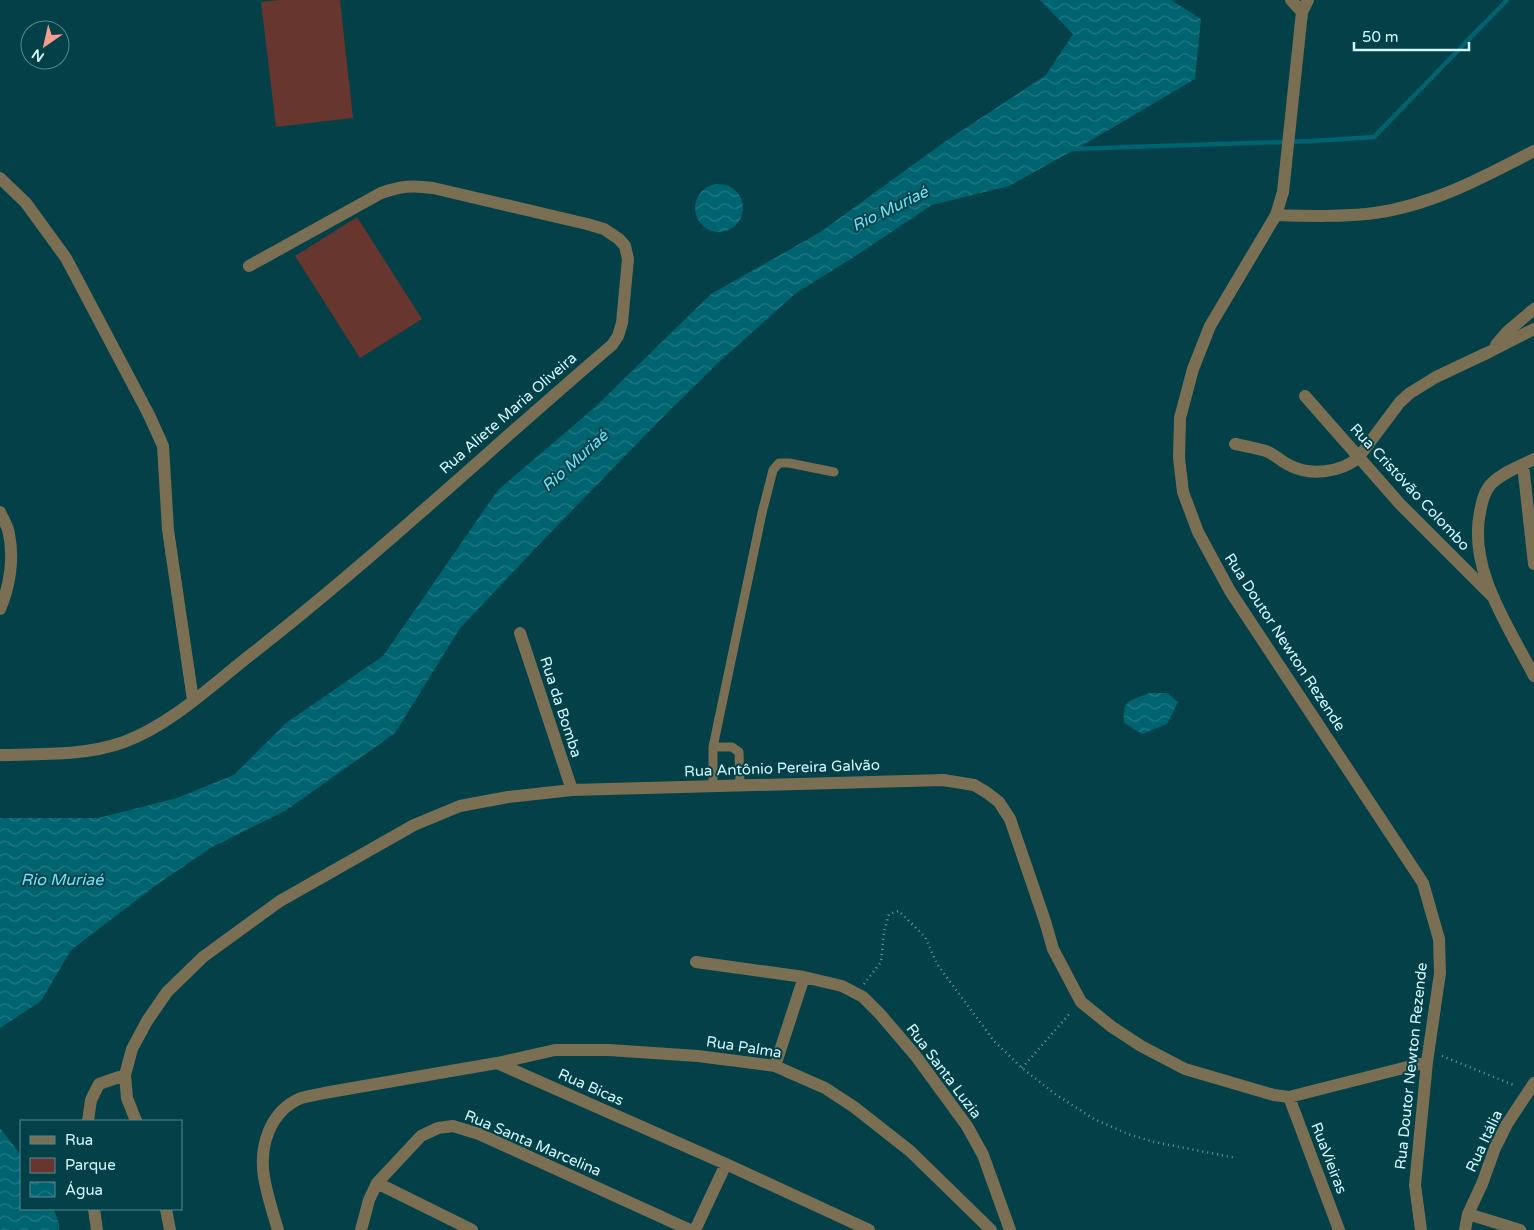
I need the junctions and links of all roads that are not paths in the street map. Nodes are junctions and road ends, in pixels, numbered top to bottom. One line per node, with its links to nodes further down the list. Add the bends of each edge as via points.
1 (1291, 0): 3 (street)
2 (1308, 0): 3 (street)
3 (1302, 12): 6 (street, Rua Doutor Newton Rezende, via 1282,192)
4 (1534, 151): 6 (street, via 1471,184 1403,207 1375,213)
5 (0, 178): 22 (street, via 26,203 66,258 163,446 168,530)
6 (1276, 215): 30 (street, Rua Doutor Newton Rezende, via 1210,326 1193,369 1180,418 1179,458 1183,492 1198,532 1230,592 1423,883 1439,939 1440,973)
7 (249, 266): 22 (street, Rua Aliete Maria Oliveira, via 381,193 413,186 604,229 625,246 628,259 622,323 612,345 295,620)
8 (1534, 308): 10 (street)
9 (1534, 329): 10 (street)
10 (1490, 352): 13 (street, via 1410,393)
11 (1304, 396): 13 (street, Rua Cristóvão Colombo)
12 (1235, 444): 13 (street, via 1266,451 1309,472 1337,468)
13 (1358, 458): 18 (street, Rua Cristóvão Colombo)
14 (1528, 462): 17 (street); 18 (street, via 1504,473 1491,485 1483,499 1478,540 1482,567)
15 (834, 472): 23 (lane, via 789,463 779,463 773,470)
16 (0, 512): 19 (street, via 9,533 11,563 7,593)
17 (1534, 564)
18 (1494, 598): 21 (street)
19 (0, 609)
20 (520, 633): 27 (street, Rua da Bomba)
21 (1534, 676)
22 (193, 700): 24 (street, Rua Aliete Maria Oliveira, via 158,726 105,748)
23 (713, 747): 25 (lane); 26 (lane, via 732,747 739,752)
24 (0, 755)
25 (713, 786): 26 (street, Rua Antônio Pereira Galvão); 27 (street, Rua Antônio Pereira Galvão)
26 (740, 786): 35 (street, Rua Antônio Pereira Galvão, via 943,780 974,785 999,802 1010,819 1053,949 1081,1002 1119,1032 1185,1069)
27 (572, 790): 33 (street, Rua Antônio Pereira Galvão, via 508,796 460,806 414,825 280,901 203,957 167,992 132,1049)
28 (696, 962): 29 (street, Rua Santa Luzia)
29 (804, 977): 32 (street); 52 (street, Rua Santa Luzia, via 842,986 863,997 915,1055 967,1126 983,1155)
30 (1428, 1057): 35 (street, Rua Antônio Pereira Galvão); 54 (street, Rua Doutor Newton Rezende, via 1415,1185)
31 (497, 1063): 32 (street, Rua Palma, via 555,1050 610,1050 698,1056); 38 (street, Rua Bicas); 45 (street, via 324,1093 301,1098 286,1107 266,1137 263,1163)
32 (775, 1066): 51 (street, Rua Palma, via 825,1088 854,1108 910,1151)
33 (125, 1075): 36 (street, via 99,1084 91,1100); 37 (street, Rua Antônio Pereira Galvão, via 127,1098)
34 (1531, 1087): 42 (street, Rua Itália, via 1495,1148)
35 (1289, 1097): 53 (street, RuaVieiras)
36 (88, 1120)
37 (136, 1120)
38 (726, 1164): 49 (street); 50 (street, Rua Bicas)
39 (377, 1183): 46 (street, Rua Santa Marcelina); 47 (street); 48 (street, Rua Santa Marcelina, via 420,1136 438,1128 454,1126 479,1134)
40 (94, 1210): 43 (street)
41 (166, 1210): 44 (street)
42 (1468, 1214): 55 (street); 56 (street)
43 (97, 1230)
44 (170, 1230)
45 (278, 1230)
46 (361, 1230)
47 (472, 1230)
48 (690, 1230)
49 (695, 1230)
50 (869, 1230)
51 (991, 1230)
52 (1010, 1230)
53 (1339, 1230)
54 (1421, 1230)
55 (1465, 1230)
56 (1520, 1230)

